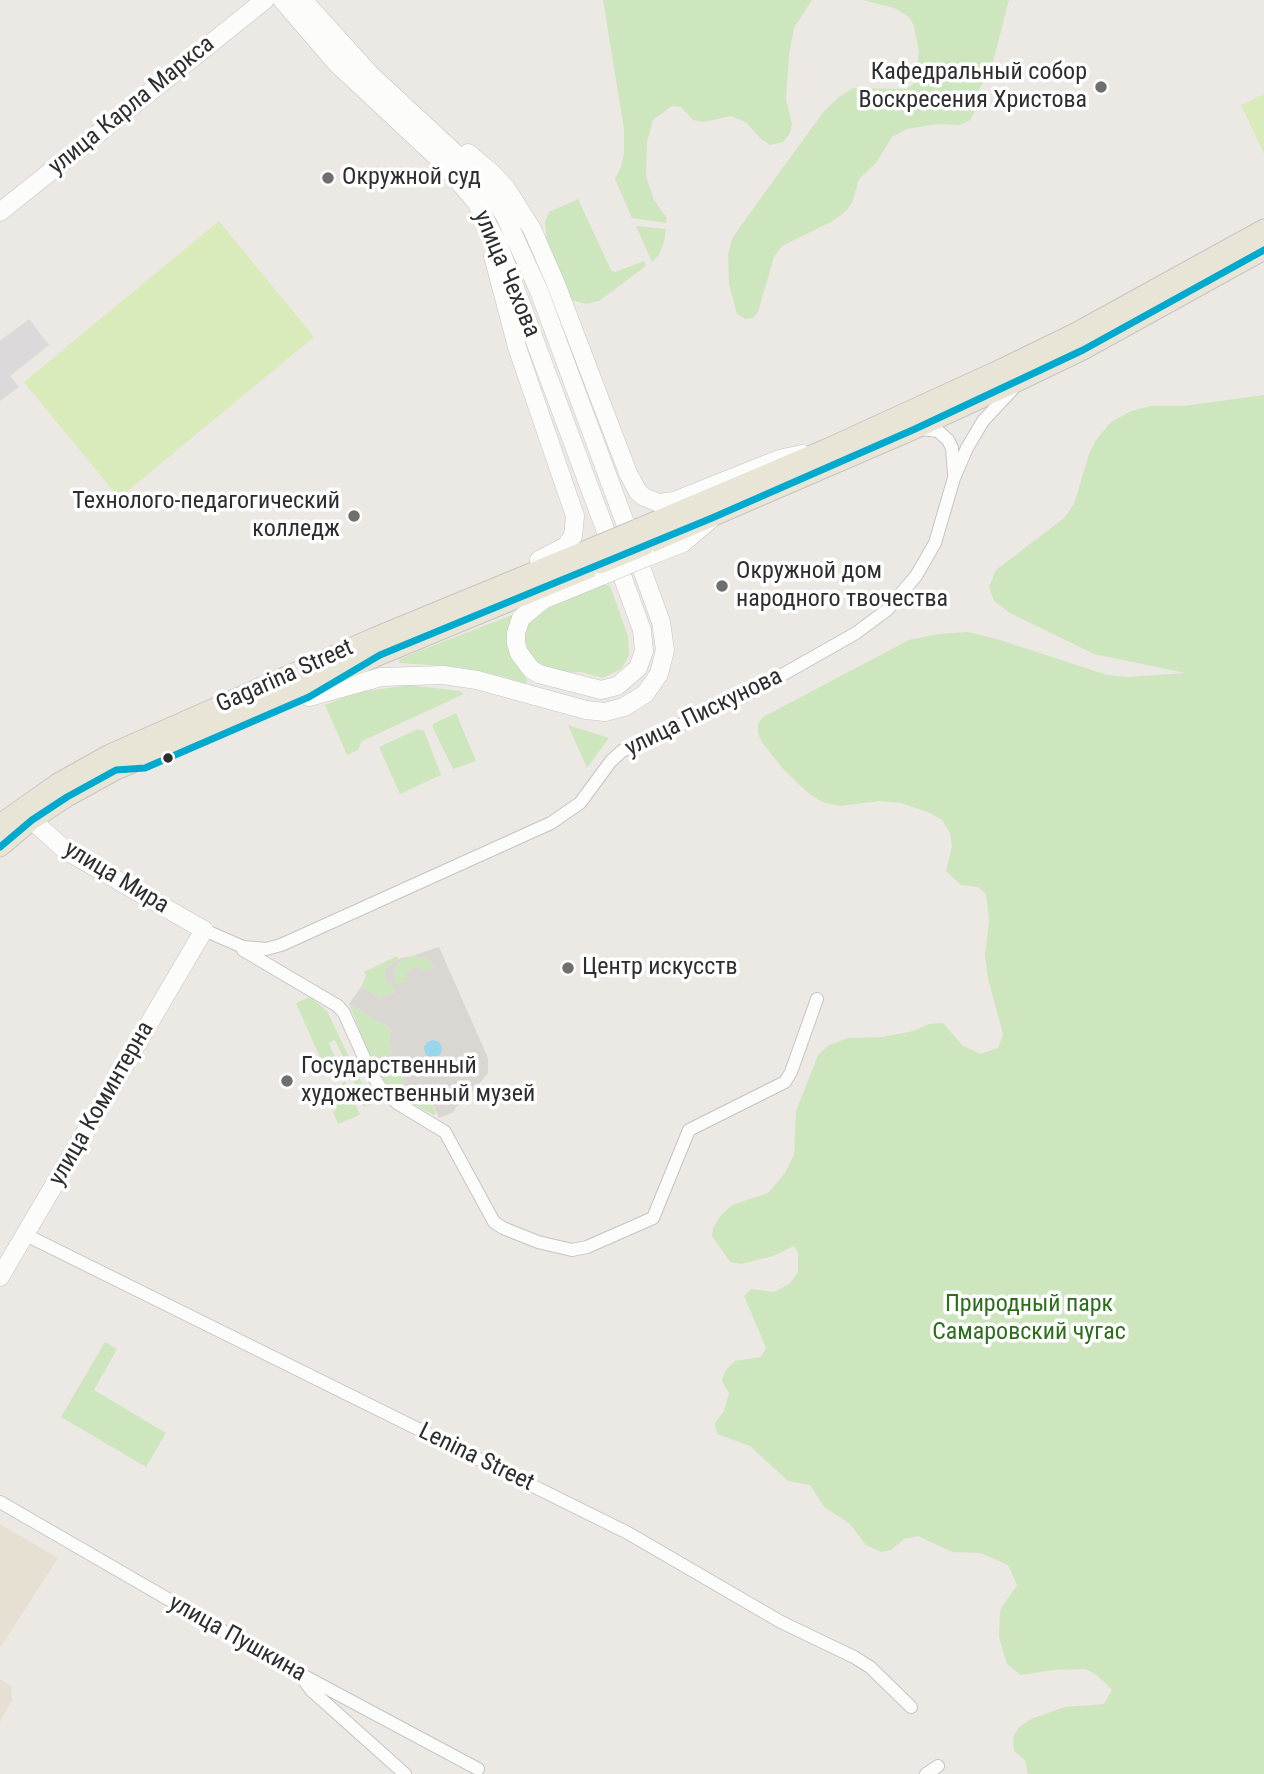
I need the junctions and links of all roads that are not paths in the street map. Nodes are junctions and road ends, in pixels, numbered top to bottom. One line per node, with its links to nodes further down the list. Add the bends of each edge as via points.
1 (265, 0): 6 (main road, улица Карла Маркса)
2 (282, 0): 5 (main road, улица Чехова, via 337,64 440,160)
3 (303, 0): 4 (main road, улица Чехова)
4 (403, 105): 11 (main road, via 479,161 518,206 556,284 628,473 644,497 674,502 779,458); 13 (main road, улица Чехова, via 468,164 505,216)
5 (476, 202): 14 (main road, улица Чехова, via 508,269 642,630 644,651 633,674 617,686 601,690 531,669 519,653 516,633 521,618 542,600); 15 (main road, via 517,347 575,516 573,536 566,546)
6 (0, 212)
7 (1264, 229): 11 (main road, via 1075,333)
8 (1264, 250): 9 (main road)
9 (1021, 380): 10 (main road); 12 (street, улица Пискунова, via 983,421)
10 (915, 429): 12 (street, улица Пискунова, via 938,431 948,440); 13 (main road, via 712,518)
11 (826, 449): 13 (main road)
12 (954, 478): 25 (street, улица Пискунова, via 934,543 916,576 887,610 856,634 745,695 621,751 586,797 563,817)
13 (638, 538): 14 (main road, bridge); 14 (main road, bridge); 18 (main road, улица Чехова, via 665,637 659,674 635,701 596,712 477,680 430,675 381,677)
14 (597, 564): 16 (main road, Gagarina Street); 17 (main road, Gagarina Street)
15 (526, 566): 16 (main road); 17 (main road, via 420,610)
16 (484, 592): 17 (main road, Gagarina Street)
17 (377, 646): 18 (main road); 19 (main road, Gagarina Street); 21 (main road, Gagarina Street, via 110,754 58,783)
18 (309, 697): 19 (main road); 20 (main road, via 145,768)
19 (232, 719): 20 (main road, Gagarina Street)
20 (116, 771): 21 (main road, Gagarina Street)
21 (27, 814): 22 (main road); 23 (main road); 24 (main road, улица Мира, via 65,850)
22 (0, 824)
23 (0, 847)
24 (204, 930): 26 (street, улица Пискунова); 29 (main road, улица Коминтерна)
25 (289, 942): 26 (street, улица Пискунова, via 267,949); 27 (street, via 280,959)
26 (235, 945): 27 (street)
27 (288, 975): 28 (street, via 344,1013 386,1095 445,1132 494,1222 538,1242 572,1250 653,1218 689,1130 785,1082)
28 (817, 999)
29 (26, 1235): 30 (main road, улица Коминтерна); 33 (street, Lenina Street, via 628,1533 781,1622 854,1657)
30 (0, 1277)
31 (0, 1502): 32 (street, улица Пушкина)
32 (299, 1674): 35 (street, улица Пушкина); 36 (street)
33 (911, 1707)
34 (938, 1766): 37 (street)
35 (478, 1769)
36 (405, 1774)
37 (926, 1774)

